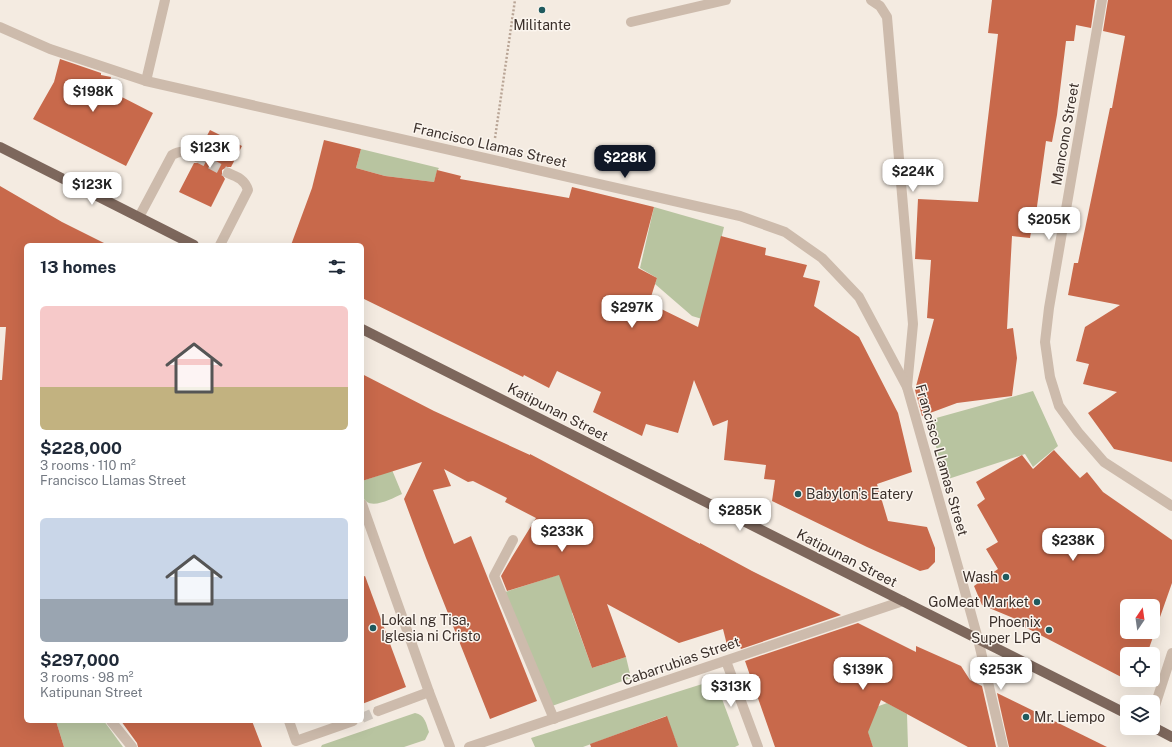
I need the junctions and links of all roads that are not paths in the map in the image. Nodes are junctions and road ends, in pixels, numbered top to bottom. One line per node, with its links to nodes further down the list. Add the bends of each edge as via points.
1 (165, 0): 7 (street)
2 (726, 0): 5 (street)
3 (872, 0): 15 (street, via 880,6 887,17 912,324)
4 (1102, 0): 16 (street, Mancono Street, via 1045,342 1050,377 1059,406 1078,432 1104,462)
5 (631, 22)
6 (0, 27): 7 (street, Francisco Llamas Street, via 50,49)
7 (146, 81): 15 (street, Francisco Llamas Street, via 740,216 785,232 822,258 859,296)
8 (0, 147): 11 (main road)
9 (197, 157): 11 (street, via 178,151 172,155)
10 (228, 173): 13 (street, via 241,179 248,190)
11 (139, 217): 12 (main road)
12 (190, 243)
13 (221, 243)
14 (364, 331): 19 (main road, Katipunan Street)
15 (907, 387): 20 (street, Francisco Llamas Street)
16 (1172, 506)
17 (364, 510): 23 (street)
18 (513, 540): 27 (street, via 494,576)
19 (902, 601): 20 (main road, Katipunan Street); 22 (street, Cabarrubias Street)
20 (978, 639): 25 (main road, Katipunan Street); 38 (street, Francisco Llamas Street)
21 (1172, 653): 24 (street)
22 (726, 661): 27 (street, Cabarrubias Street); 37 (street)
23 (429, 692): 26 (street); 35 (street)
24 (1158, 695)
25 (1120, 710)
26 (378, 712)
27 (554, 719): 36 (street, Cabarrubias Street)
28 (114, 723): 34 (street)
29 (290, 723): 33 (street, via 296,741)
30 (349, 723): 33 (street)
31 (1160, 731): 32 (main road)
32 (1172, 737)
33 (309, 742)
34 (132, 747)
35 (450, 747)
36 (469, 747)
37 (758, 747)
38 (1003, 747)

